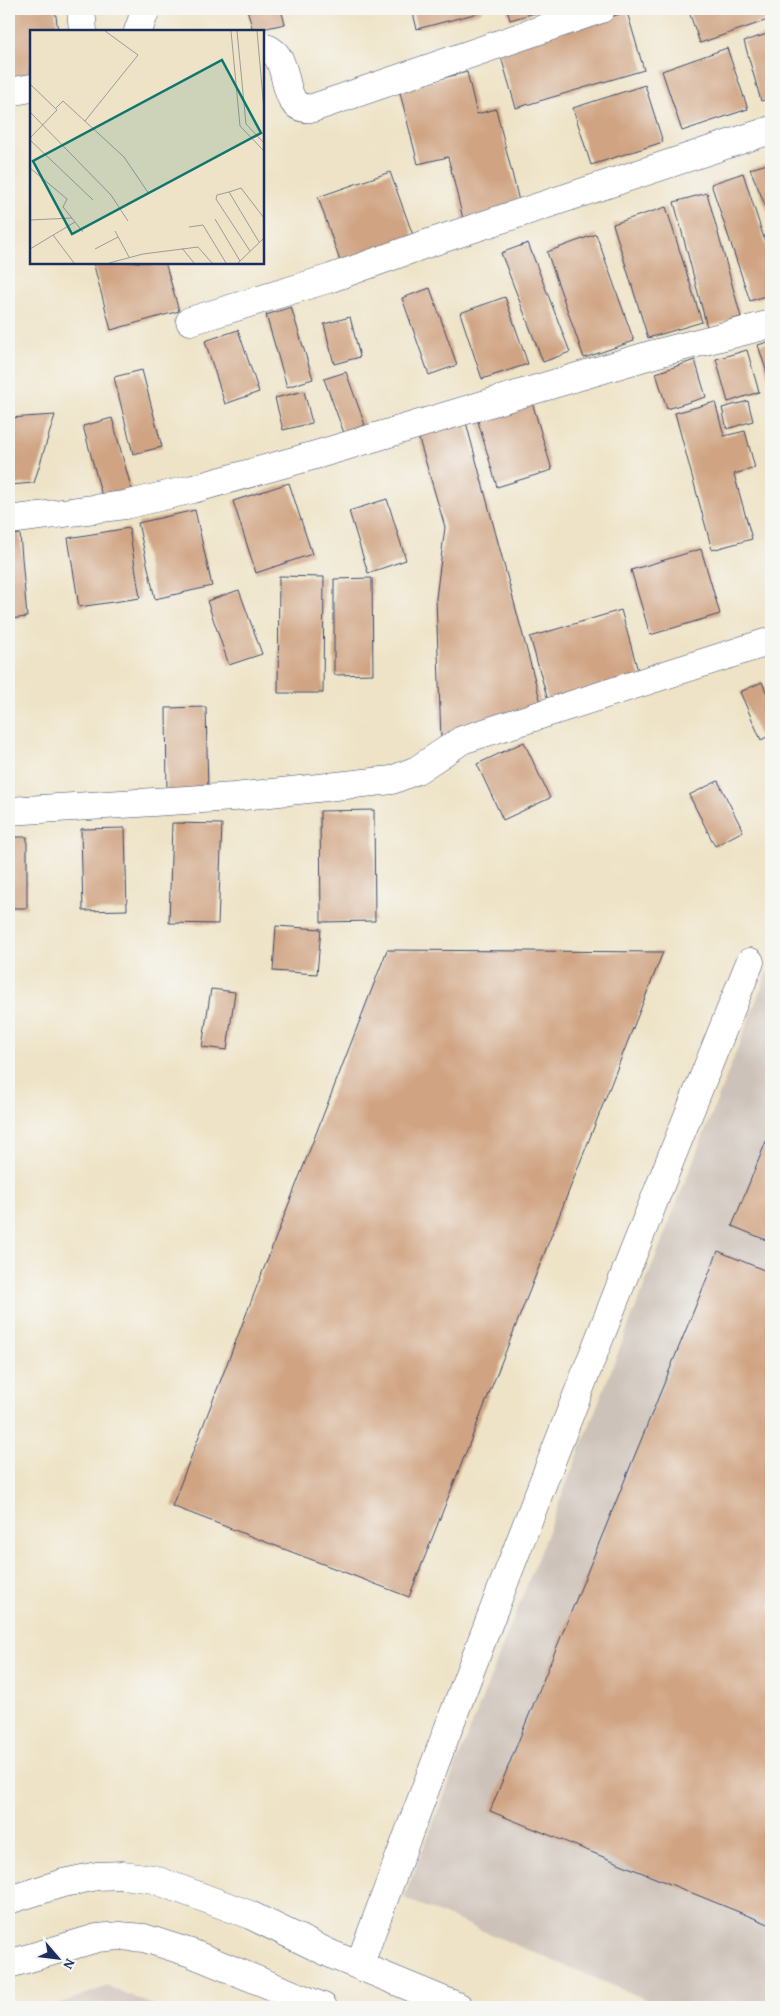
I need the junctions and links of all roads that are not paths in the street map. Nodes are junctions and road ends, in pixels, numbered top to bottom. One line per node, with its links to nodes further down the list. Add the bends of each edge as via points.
1 (81, 9): 4 (street)
2 (146, 9): 5 (street)
3 (600, 9): 6 (street, via 360,94 308,109 296,106 279,59)
4 (82, 30)
5 (138, 30)
6 (264, 47)
7 (30, 88): 8 (street)
8 (9, 92)
9 (771, 130): 10 (street, via 331,278)
10 (190, 321)
11 (771, 324): 12 (street, via 654,354 328,452 184,491 103,509)
12 (9, 520)
13 (771, 641): 14 (street, via 462,740 416,770 392,780 234,797)
14 (9, 811)
15 (750, 962): 18 (street, via 472,1662)
16 (9, 1900): 18 (street, via 63,1882 97,1876 153,1879 250,1915)
17 (9, 1964): 19 (street, via 97,1938 144,1938 191,1953)
18 (359, 1966): 20 (street)
19 (323, 2007)
20 (459, 2007)

